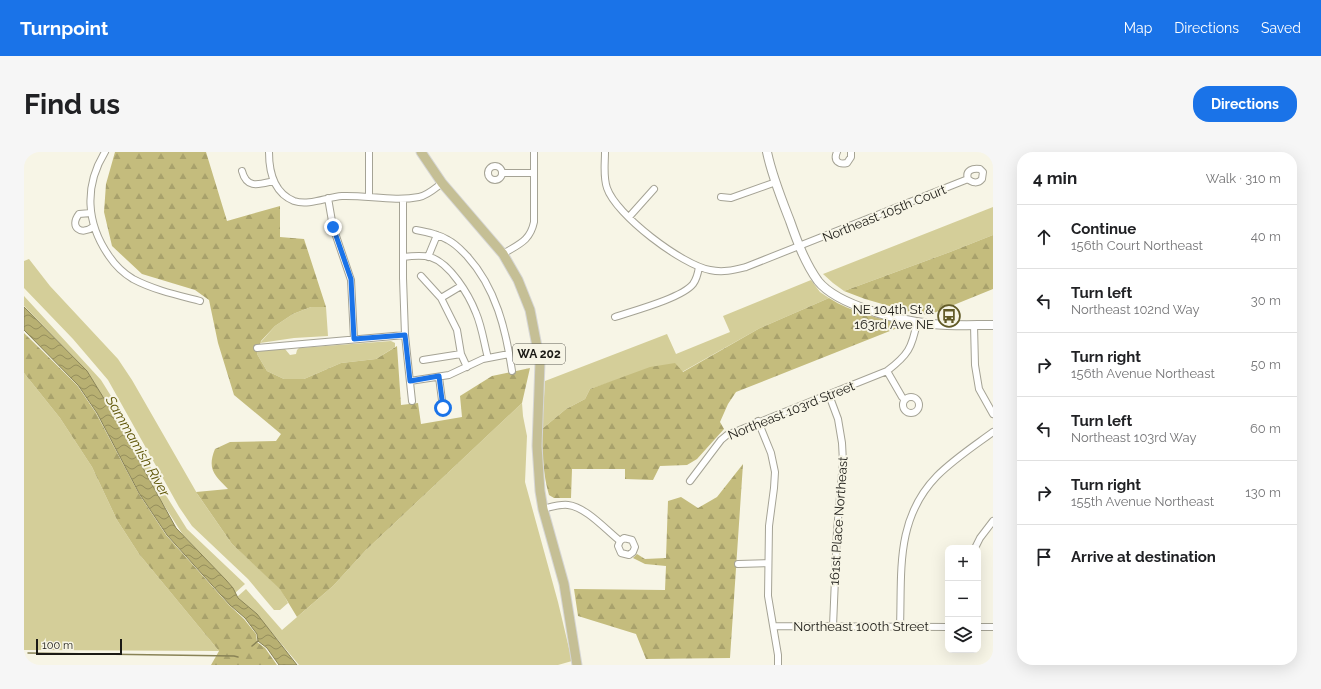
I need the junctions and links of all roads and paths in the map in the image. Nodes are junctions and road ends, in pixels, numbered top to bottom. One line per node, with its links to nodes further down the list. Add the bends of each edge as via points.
1 (105, 152): 22 (street, via 93,179)
2 (269, 152): 14 (street)
3 (369, 152): 18 (street)
4 (421, 152): 16 (main road, WA 202)
5 (534, 152): 12 (street)
6 (605, 152): 23 (street, Northeast 105th Court, via 607,190)
7 (767, 152): 15 (street)
8 (837, 152): 9 (street, via 837,162 840,164 847,163 851,158)
9 (850, 152)
10 (242, 171): 14 (street, via 244,178 251,184)
11 (502, 173): 12 (street)
12 (534, 173): 28 (street, via 534,222 530,235 525,241)
13 (968, 179): 27 (street, Northeast 105th Court)
14 (274, 180): 20 (street, via 280,192 294,201)
15 (776, 182): 19 (street, via 731,198); 27 (street)
16 (442, 183): 21 (street, via 428,194); 28 (main road, WA 202)
17 (654, 190): 23 (street)
18 (369, 197): 20 (street); 21 (street)
19 (721, 197)
20 (328, 198): 41 (street, via 333,227 351,279)
21 (403, 199): 29 (street)
22 (91, 213): 24 (street); 24 (street, via 79,214 75,219 75,225 82,232)
23 (629, 217): 31 (street, Northeast 105th Court, via 657,242)
24 (93, 227): 35 (street, via 114,263 132,278 156,289)
25 (416, 230): 26 (street)
26 (437, 235): 30 (street); 44 (street, via 456,245 476,266 497,305)
27 (799, 247): 31 (street, Northeast 105th Court, via 746,267 724,272); 37 (street, via 819,282 842,299 860,307)
28 (503, 254): 60 (main road, WA 202, via 525,294 538,348 540,386 537,462)
29 (403, 257): 30 (street); 40 (street)
30 (428, 257): 33 (street, via 444,265)
31 (699, 267): 36 (street, via 694,283 687,290)
32 (421, 276): 34 (street)
33 (461, 286): 34 (street); 45 (street, via 477,314)
34 (441, 298): 43 (street, via 456,330)
35 (200, 301)
36 (616, 317)
37 (917, 322): 38 (street); 48 (street, Northeast 103rd Street, via 904,357)
38 (974, 325): 39 (street); 56 (street, via 977,380 979,389)
39 (993, 325)
40 (405, 335): 41 (street); 51 (street)
41 (354, 339): 42 (street)
42 (257, 348)
43 (461, 354): 46 (street); 47 (street)
44 (509, 354): 45 (street); 49 (street)
45 (488, 358): 47 (street)
46 (423, 360)
47 (467, 367): 50 (street, via 449,375)
48 (887, 371): 52 (street, Northeast 103rd Street); 53 (street)
49 (512, 372)
50 (439, 376): 51 (street); 55 (street)
51 (410, 381): 54 (street)
52 (829, 395): 57 (street, Northeast 103rd Street); 67 (street, 161st Place Northeast, via 838,419 843,462)
53 (905, 400)
54 (412, 401)
55 (443, 408)
56 (993, 414)
57 (758, 421): 59 (street, Northeast 103rd Street, via 721,440); 64 (street, via 771,453 775,472)
58 (993, 432): 68 (street, via 937,476 926,489 910,519 901,559)
59 (690, 481)
60 (543, 509): 62 (street, via 557,505 579,508); 72 (main road, WA 202, via 564,584)
61 (993, 521): 63 (street)
62 (620, 541)
63 (976, 545)
64 (768, 563): 65 (street); 66 (street, via 768,596)
65 (738, 564)
66 (774, 626): 67 (street, Northeast 100th Street); 73 (street)
67 (832, 626): 68 (street, Northeast 100th Street)
68 (900, 626): 69 (street, Northeast 100th Street)
69 (945, 627)
70 (981, 627): 71 (street)
71 (993, 627)
72 (577, 665)
73 (778, 665)

